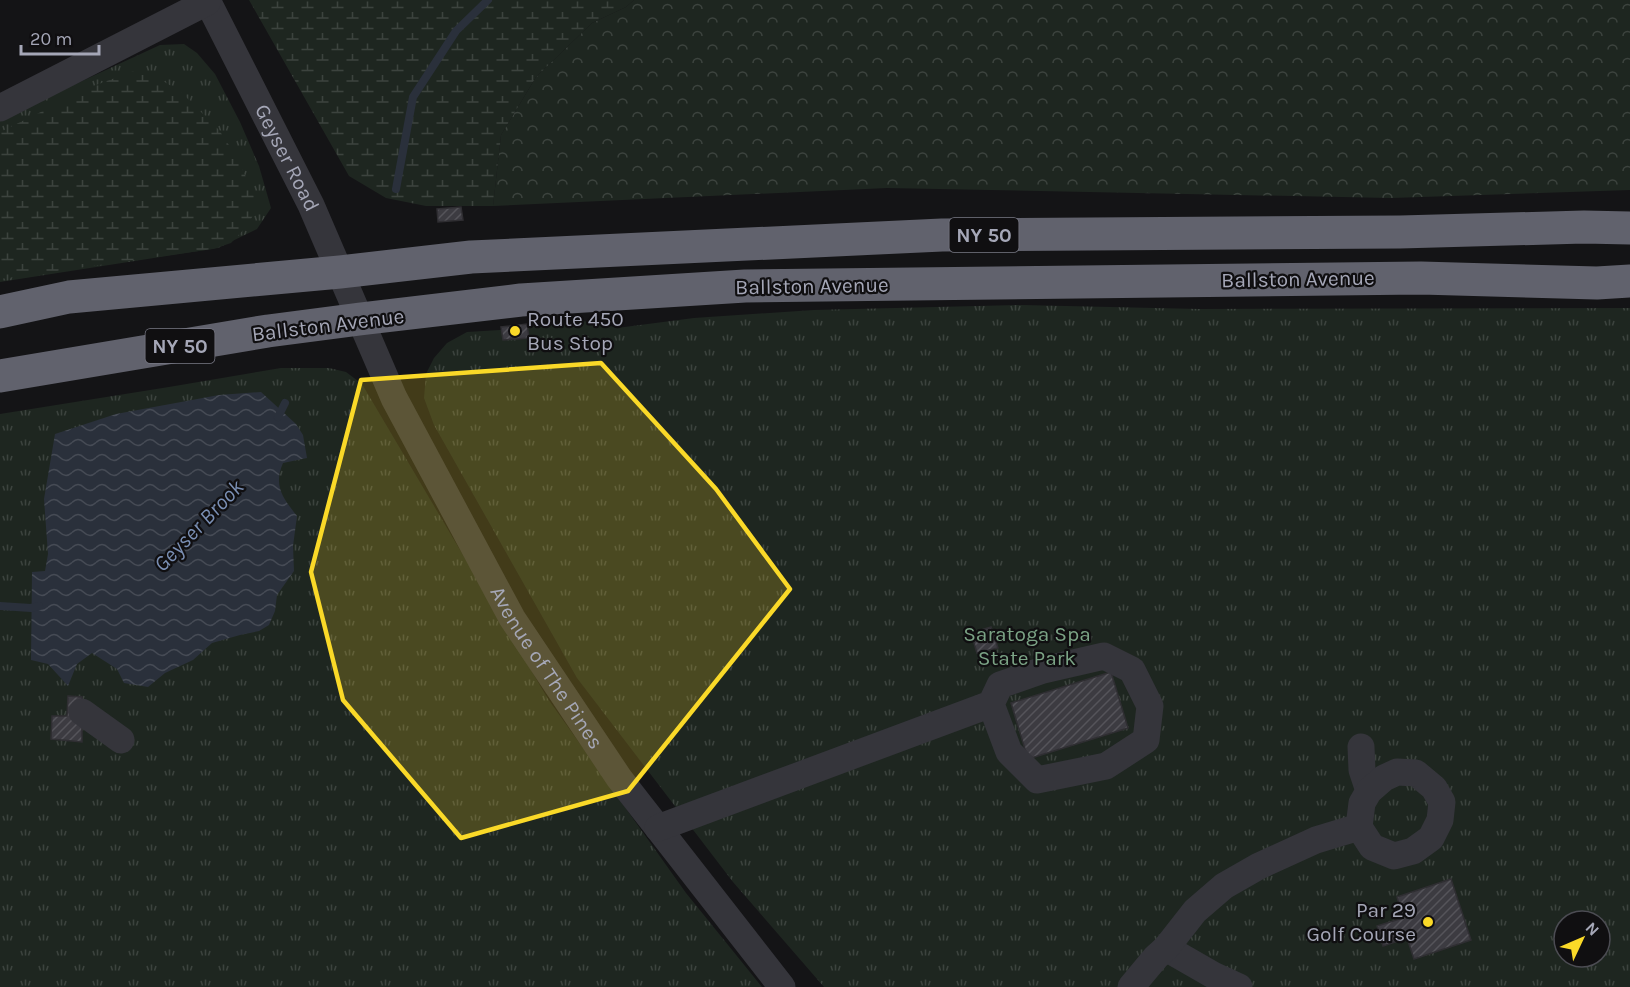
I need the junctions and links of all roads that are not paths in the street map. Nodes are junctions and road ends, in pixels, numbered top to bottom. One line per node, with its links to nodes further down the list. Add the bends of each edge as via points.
1 (207, 1): 2 (street); 4 (street, Geyser Road, via 311,205)
2 (0, 108)
3 (1630, 228): 4 (highway, Ballston Avenue / NY 50, via 942,235 471,257)
4 (340, 272): 6 (highway, Ballston Avenue / NY 50, via 69,297); 7 (street, Geyser Road)
5 (1630, 281): 7 (highway, Ballston Avenue / NY 50, via 1421,278 745,286 521,300)
6 (0, 312)
7 (360, 320): 8 (highway, Ballston Avenue / NY 50); 15 (street, Avenue of The Pines, via 394,398 512,618 619,778)
8 (0, 375)
9 (991, 704): 9 (street, via 1009,752 1037,780 1106,766 1146,740 1150,706 1132,670 1104,656 1000,685); 15 (street)
10 (82, 712): 11 (street)
11 (121, 740)
12 (1361, 747): 13 (street, via 1362,770)
13 (1370, 791): 14 (street, via 1362,803); 14 (street, via 1383,778 1397,772 1416,773 1434,788 1442,802 1440,820 1431,838 1413,851 1394,856 1372,847)
14 (1359, 827): 16 (street, via 1316,840 1224,886 1195,911)
15 (658, 828): 17 (street, Avenue of The Pines)
16 (1166, 948): 18 (street); 19 (street)
17 (782, 987)
18 (1131, 987)
19 (1239, 987)

